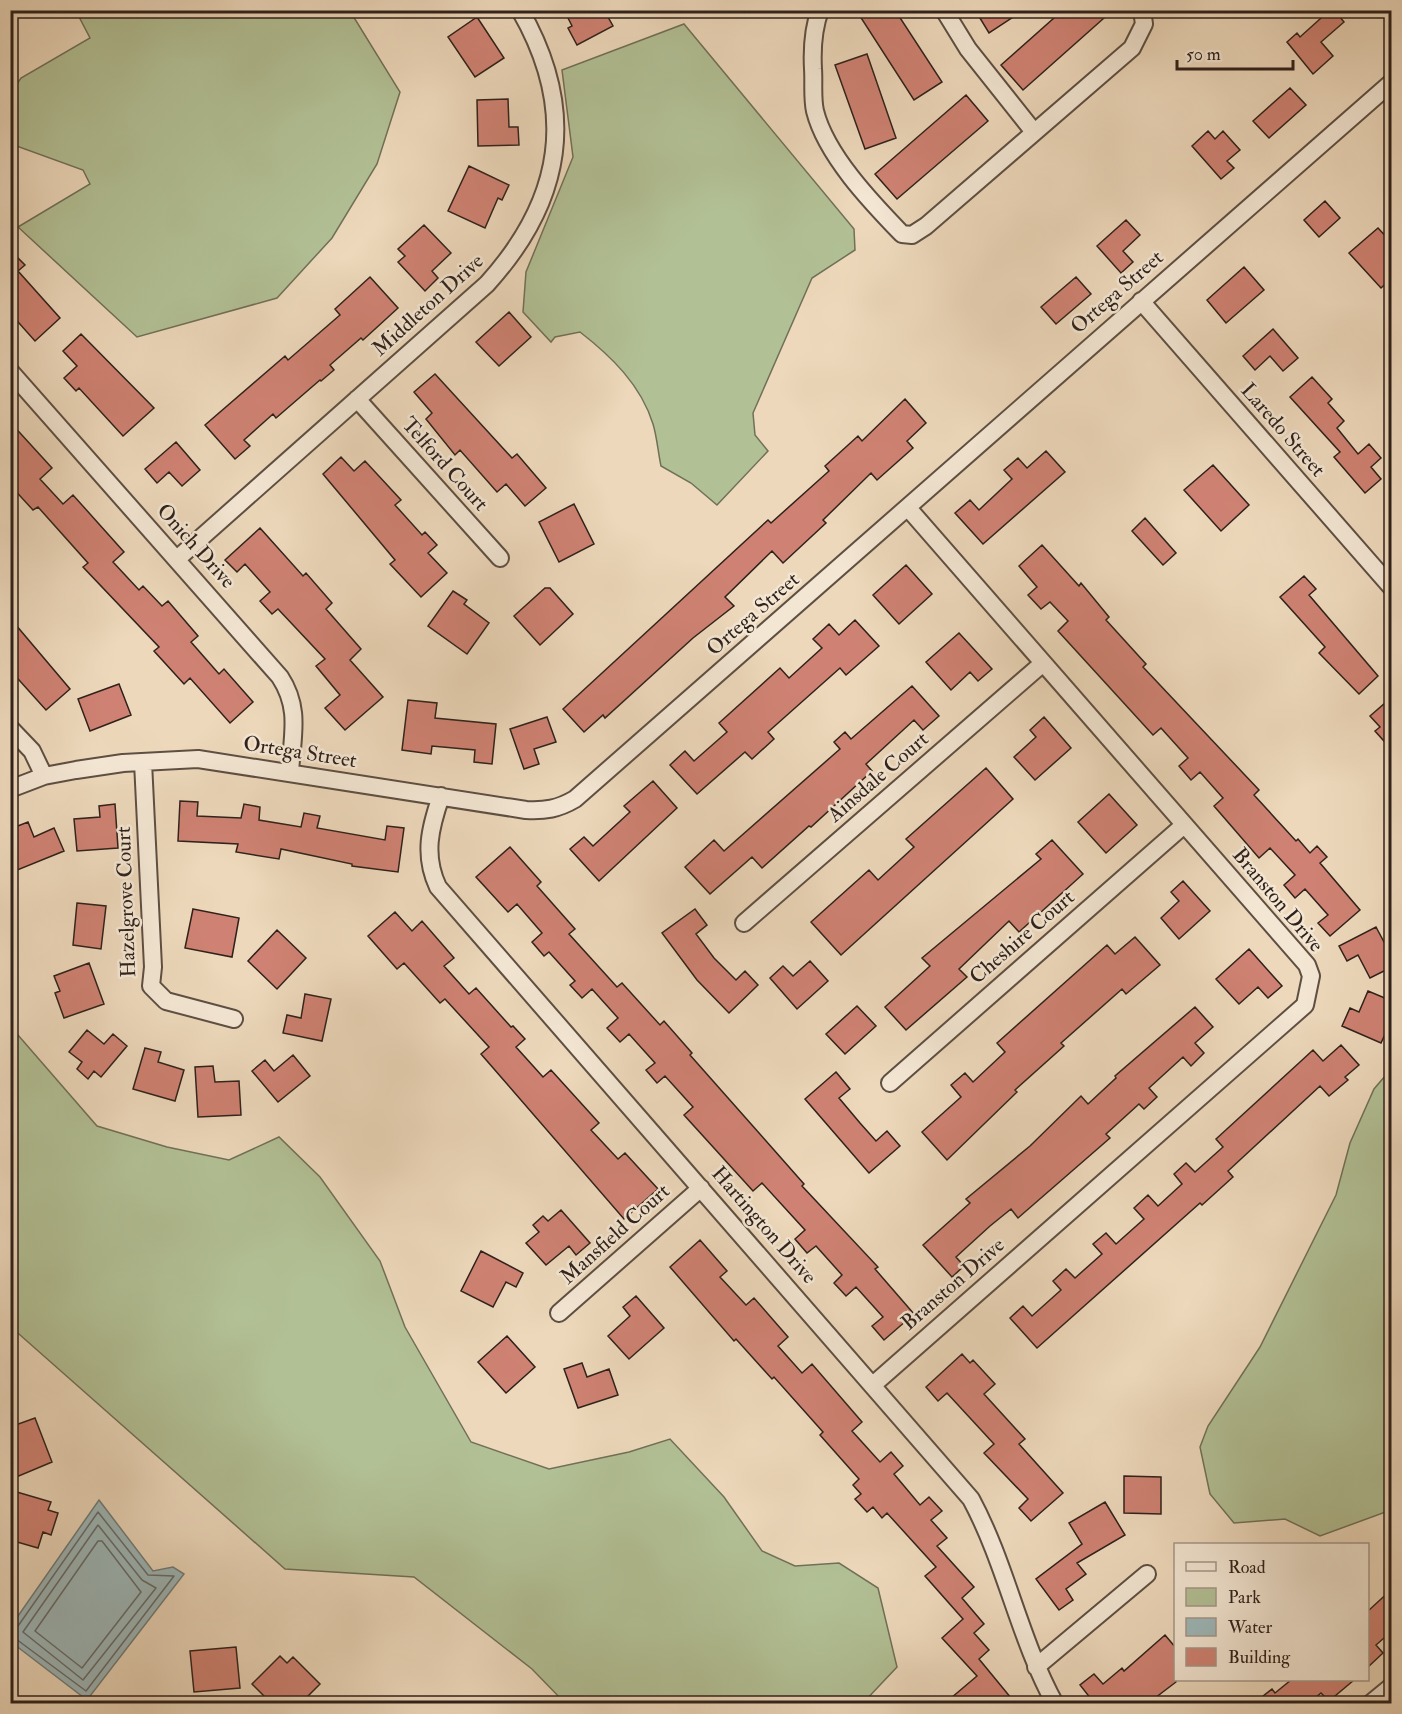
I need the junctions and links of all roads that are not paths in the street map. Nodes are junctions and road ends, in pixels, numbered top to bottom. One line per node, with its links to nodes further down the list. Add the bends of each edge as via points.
1 (520, 10): 9 (street, Middleton Drive, via 542,55 554,109 552,167 545,195 531,228 487,284)
2 (820, 10): 6 (street, via 813,59 815,110 831,150 902,234 912,235 926,226)
3 (944, 10): 6 (street, via 968,49)
4 (1142, 10): 6 (street, via 1144,24 1132,48)
5 (1389, 88): 7 (street, Ortega Street)
6 (1034, 132)
7 (1141, 301): 10 (street, Ortega Street); 13 (street, Laredo Street)
8 (10, 371): 12 (street, Onich Drive)
9 (357, 399): 11 (street, Telford Court); 12 (street, Middleton Drive)
10 (908, 508): 14 (street, Branston Drive); 20 (street, Ortega Street, via 562,807 526,810)
11 (500, 558)
12 (177, 559): 17 (street, Onich Drive, via 262,655 291,695 294,717)
13 (1392, 588)
14 (1041, 664): 21 (street, Branston Drive); 22 (street, Ainsdale Court)
15 (10, 728): 18 (street, via 32,752)
16 (143, 762): 17 (street, Ortega Street, via 198,759); 18 (street, Ortega Street); 23 (street, Hazelgrove Court, via 151,986 166,1001)
17 (290, 773): 20 (street, Ortega Street)
18 (44, 776): 19 (street, Ortega Street)
19 (10, 789)
20 (441, 796): 25 (street, Hartington Drive, via 431,825 428,857 438,887)
21 (1184, 825): 24 (street, Cheshire Court); 27 (street, Branston Drive, via 1307,965 1311,976 1305,1005)
22 (744, 924)
23 (234, 1018)
24 (890, 1083)
25 (701, 1188): 26 (street, Mansfield Court); 27 (street, Hartington Drive)
26 (560, 1313)
27 (874, 1384): 29 (street, Hartington Drive, via 971,1498 989,1532)
28 (1147, 1574): 29 (street)
29 (1036, 1667): 31 (street, Hartington Drive)
30 (1392, 1686): 32 (street)
31 (1055, 1704)
32 (1370, 1704)

